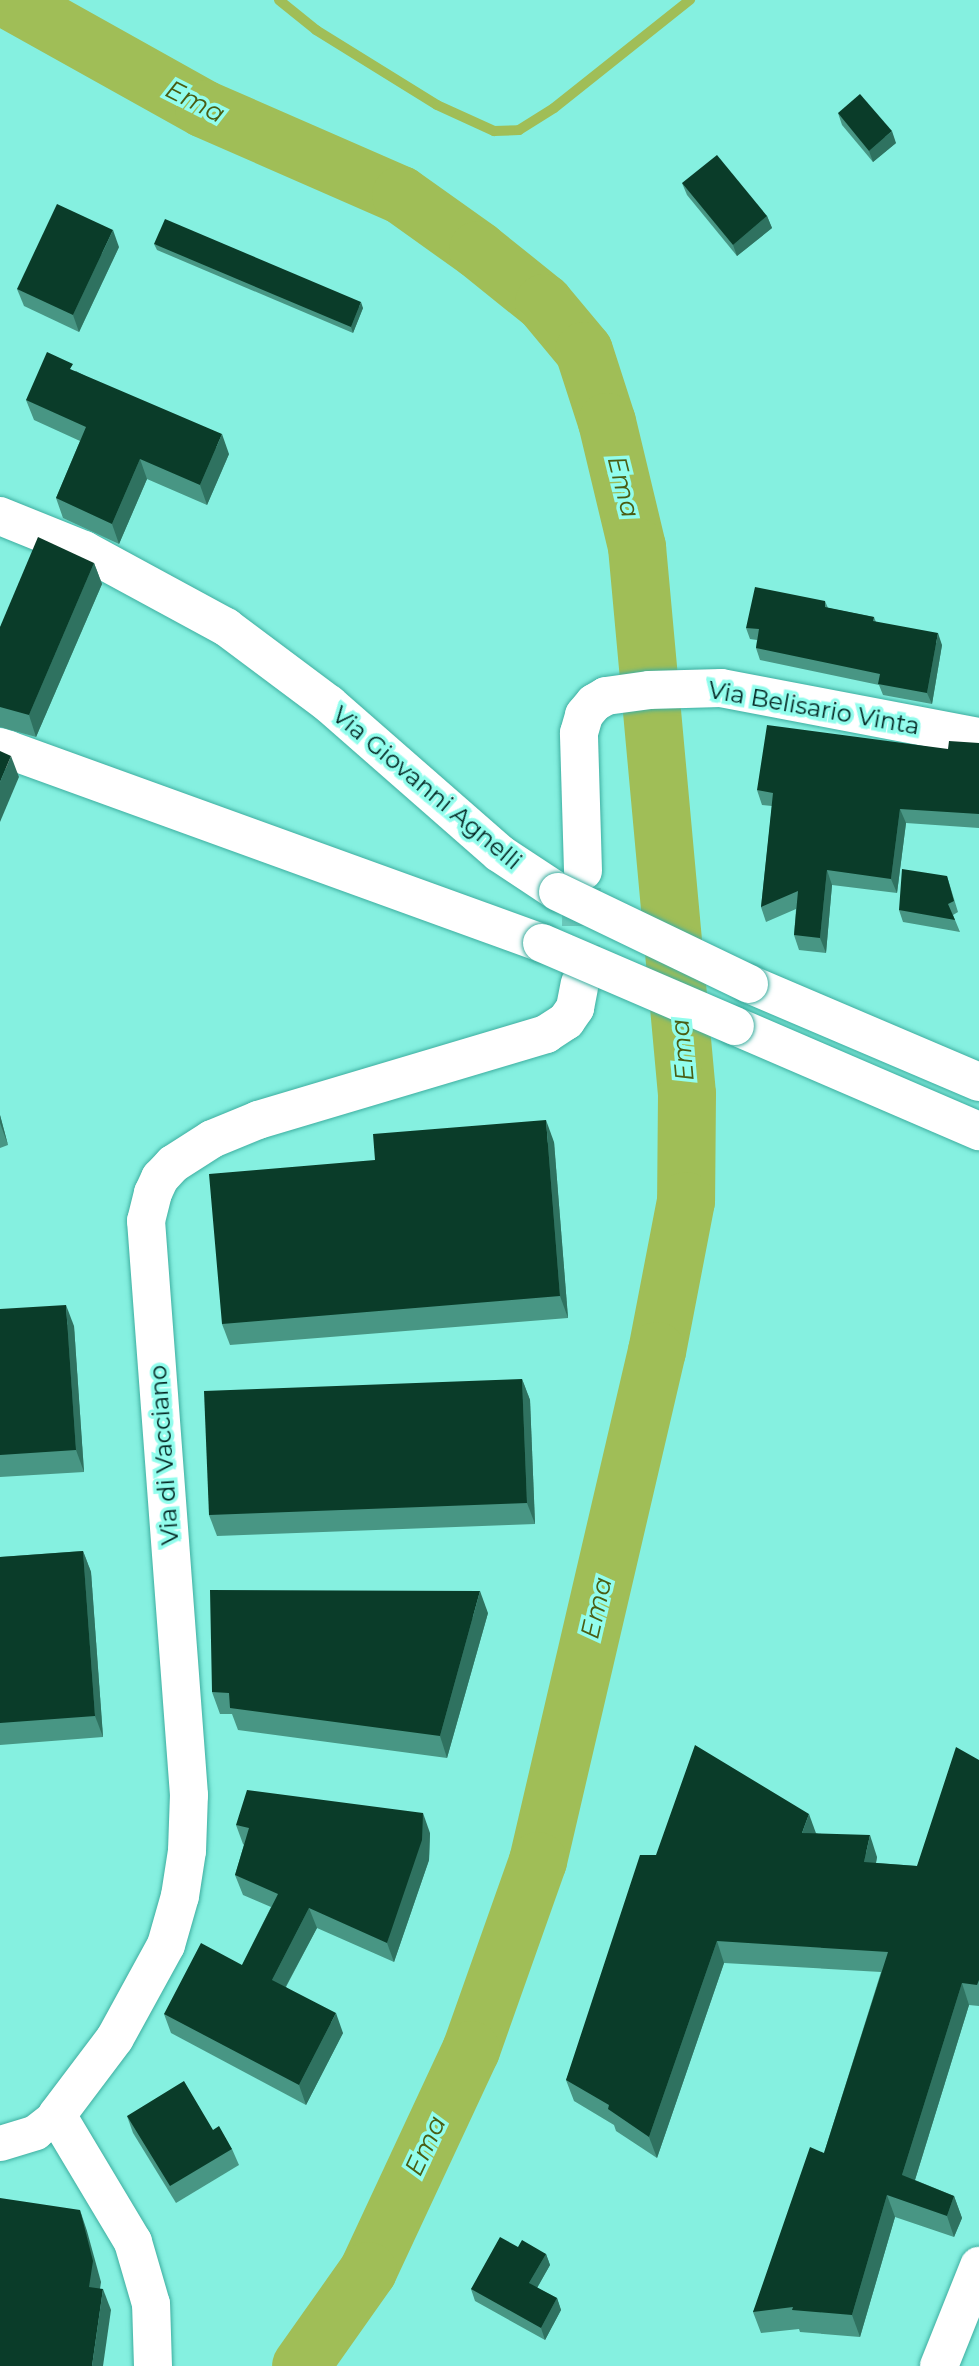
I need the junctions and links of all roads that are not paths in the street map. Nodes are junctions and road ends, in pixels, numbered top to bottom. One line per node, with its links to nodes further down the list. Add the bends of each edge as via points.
1 (0, 516): 4 (main road, Via Giovanni Agnelli, via 84,550 226,627 329,704 499,853)
2 (979, 737): 4 (main road, Via Belisario Vinta, via 721,688 634,691 594,703 584,715 579,733)
3 (4, 748): 9 (main road, bridge, via 542,943)
4 (570, 881): 6 (main road, Via Giovanni Agnelli, bridge, via 749,984)
5 (580, 983): 12 (main road, Via di Vacciano, via 575,1008 566,1021 546,1034 258,1120 193,1150 173,1164 156,1186 146,1221 189,1795 187,1851 166,1945 116,2038)
6 (814, 1011): 7 (main road, via 904,1027); 8 (main road, Via Giovanni Agnelli)
7 (979, 1055)
8 (979, 1082)
9 (867, 1083): 10 (main road); 11 (main road)
10 (979, 1131)
11 (979, 1154)
12 (57, 2115): 13 (street, Via di Vacciano, via 35,2132); 15 (main road, via 133,2242 151,2305)
13 (0, 2143)
14 (979, 2266): 16 (main road)
15 (153, 2366)
16 (939, 2366)

